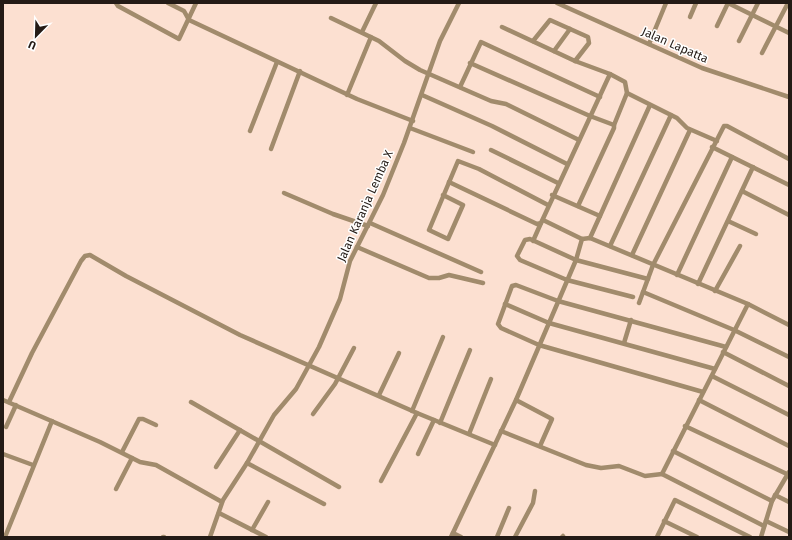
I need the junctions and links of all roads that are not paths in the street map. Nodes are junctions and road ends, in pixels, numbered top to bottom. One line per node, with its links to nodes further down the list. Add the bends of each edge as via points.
1 (116, 3): 15 (street, via 177,38)
2 (168, 3): 15 (street, via 184,11)
3 (196, 3): 15 (street)
4 (376, 3): 20 (street)
5 (459, 3): 32 (street, Jalan Karanja Lemba X, via 440,41)
6 (557, 3): 25 (street, Jalan Lapatta)
7 (666, 3): 25 (street)
8 (696, 3): 14 (street)
9 (728, 3): 12 (street); 17 (street)
10 (758, 3): 12 (street)
11 (788, 3): 16 (street)
12 (752, 14): 16 (street); 24 (street)
13 (331, 18): 20 (street)
14 (690, 18)
15 (189, 20): 29 (street)
16 (776, 25): 21 (street); 27 (street)
17 (717, 26)
18 (502, 27): 23 (street)
19 (570, 29): 23 (street, via 550,20); 26 (street); 28 (street, via 590,39)
20 (362, 32): 22 (street)
21 (789, 33)
22 (371, 37): 32 (street); 36 (street)
23 (534, 41): 26 (street)
24 (739, 41)
25 (649, 44): 39 (street, Jalan Lapatta, via 702,68)
26 (554, 51): 28 (street)
27 (762, 53)
28 (575, 61): 33 (street)
29 (277, 62): 31 (street); 47 (street)
30 (470, 63): 34 (street); 38 (street, via 480,42 483,42); 42 (street)
31 (300, 71): 36 (street); 51 (street)
32 (429, 74): 34 (street); 37 (street, Jalan Karanja Lemba X)
33 (610, 74): 35 (street, via 625,82); 38 (street)
34 (460, 87): 48 (street, via 491,101 512,106)
35 (627, 93): 40 (street); 44 (street)
36 (347, 94): 43 (street)
37 (422, 95): 43 (street, Jalan Karanja Lemba X); 56 (street)
38 (600, 96): 42 (street)
39 (789, 97)
40 (650, 105): 41 (street); 68 (street)
41 (671, 115): 46 (street); 76 (street)
42 (590, 116): 44 (street); 48 (street)
43 (413, 121): 45 (street, Jalan Karanja Lemba X)
44 (614, 125): 66 (street)
45 (410, 128): 53 (street); 71 (street, Jalan Karanja Lemba X)
46 (690, 130): 49 (street); 79 (street)
47 (250, 131)
48 (579, 140): 56 (street)
49 (717, 141): 50 (street); 55 (street, via 723,127 727,126)
50 (712, 147): 54 (street); 81 (street)
51 (271, 149)
52 (491, 150): 59 (street)
53 (473, 152)
54 (732, 156): 57 (street); 83 (street)
55 (789, 159)
56 (568, 164): 59 (street)
57 (753, 167): 60 (street); 61 (street)
58 (449, 182): 63 (street); 65 (street, via 457,162 460,161); 69 (street, via 537,224)
59 (558, 183): 64 (street)
60 (789, 185)
61 (742, 191): 67 (street); 70 (street)
62 (284, 192): 71 (street, via 333,214)
63 (443, 194): 63 (street, via 463,205 448,239 429,230)
64 (552, 195): 65 (street); 66 (street)
65 (548, 205): 69 (street)
66 (578, 206): 68 (street)
67 (789, 214)
68 (600, 216): 73 (street)
69 (542, 221): 74 (street); 75 (street)
70 (728, 222): 72 (street); 87 (street)
71 (369, 224): 78 (street, Jalan Karanja Lemba X); 82 (street)
72 (756, 234)
73 (590, 238): 74 (street); 76 (street)
74 (582, 239): 80 (street)
75 (533, 241): 80 (street); 85 (street, via 525,240 518,259)
76 (610, 246): 79 (street)
77 (740, 246): 88 (street)
78 (357, 247): 86 (street, via 429,278 450,275); 108 (street, Jalan Karanja Lemba X, via 338,305)
79 (632, 255): 81 (street)
80 (576, 260): 84 (street); 85 (street)
81 (653, 265): 83 (street); 84 (street)
82 (481, 272)
83 (677, 275): 87 (street)
84 (648, 279): 89 (street)
85 (567, 280): 90 (street); 91 (street)
86 (483, 283)
87 (698, 284): 88 (street)
88 (715, 290): 94 (street)
89 (642, 292): 92 (street); 98 (street)
90 (633, 297)
91 (558, 301): 93 (street, via 514,285); 95 (street); 96 (street)
92 (639, 303)
93 (505, 304): 96 (street); 101 (street, via 498,326)
94 (748, 304): 97 (street); 98 (street)
95 (631, 320): 100 (street); 102 (street)
96 (549, 323): 100 (street); 101 (street)
97 (789, 325)
98 (734, 330): 102 (street); 107 (street)
99 (443, 337): 122 (street)
100 (624, 343): 109 (street)
101 (539, 345): 114 (street); 117 (street)
102 (726, 347): 105 (street)
103 (354, 348): 111 (street)
104 (470, 350): 127 (street)
105 (723, 352): 109 (street); 113 (street)
106 (399, 353): 115 (street)
107 (789, 357)
108 (310, 366): 111 (street); 119 (street, via 202,316 87,255 81,261 32,353); 134 (street, Jalan Karanja Lemba X, via 292,396 274,415)
109 (715, 369): 110 (street)
110 (712, 376): 114 (street); 124 (street)
111 (338, 379): 115 (street); 123 (street)
112 (491, 379): 133 (street)
113 (789, 386)
114 (703, 392): 118 (street)
115 (380, 396): 122 (street)
116 (3, 400): 119 (street)
117 (516, 400): 132 (street); 136 (street, via 552,419)
118 (699, 400): 129 (street); 137 (street)
119 (9, 402): 121 (street)
120 (191, 402): 131 (street)
121 (16, 405): 126 (street); 130 (street)
122 (414, 412): 125 (street); 148 (street)
123 (313, 414)
124 (789, 415)
125 (434, 420): 127 (street); 141 (street)
126 (52, 421): 138 (street); 144 (street)
127 (440, 423): 133 (street)
128 (156, 425): 138 (street, via 139,419)
129 (685, 426): 139 (street); 147 (street)
130 (6, 427)
131 (240, 430): 134 (street); 145 (street)
132 (501, 431): 135 (street); 136 (street)
133 (469, 434): 135 (street)
134 (259, 441): 143 (street, Jalan Karanja Lemba X); 149 (street)
135 (495, 445): 164 (street)
136 (540, 446): 146 (street, via 586,465 600,468 619,466 647,477)
137 (789, 446)
138 (122, 452): 142 (street)
139 (673, 452): 146 (street); 153 (street)
140 (3, 454): 144 (street)
141 (418, 454)
142 (132, 458): 150 (street); 154 (street, via 156,465)
143 (247, 463): 154 (street, Jalan Karanja Lemba X); 157 (street)
144 (33, 465): 165 (street)
145 (216, 467)
146 (662, 474): 161 (street)
147 (788, 474): 152 (street)
148 (381, 480)
149 (339, 487)
150 (116, 489)
151 (535, 490): 170 (street, via 533,503)
152 (775, 495): 153 (street); 156 (street)
153 (772, 501): 161 (street)
154 (222, 502): 159 (street, Jalan Karanja Lemba X)
155 (268, 502): 162 (street)
156 (789, 502)
157 (324, 504)
158 (509, 508): 169 (street)
159 (219, 513): 162 (street); 166 (street, Jalan Karanja Lemba X)
160 (664, 521): 171 (street); 172 (street); 173 (street, via 675,500)
161 (765, 524): 163 (street); 174 (street)
162 (252, 530): 167 (street)
163 (789, 532)
164 (452, 535): 168 (street)
165 (7, 537)
166 (210, 537)
167 (266, 537)
168 (461, 537)
169 (497, 537)
170 (515, 537)
171 (657, 537)
172 (696, 537)
173 (750, 537)
174 (761, 537)

